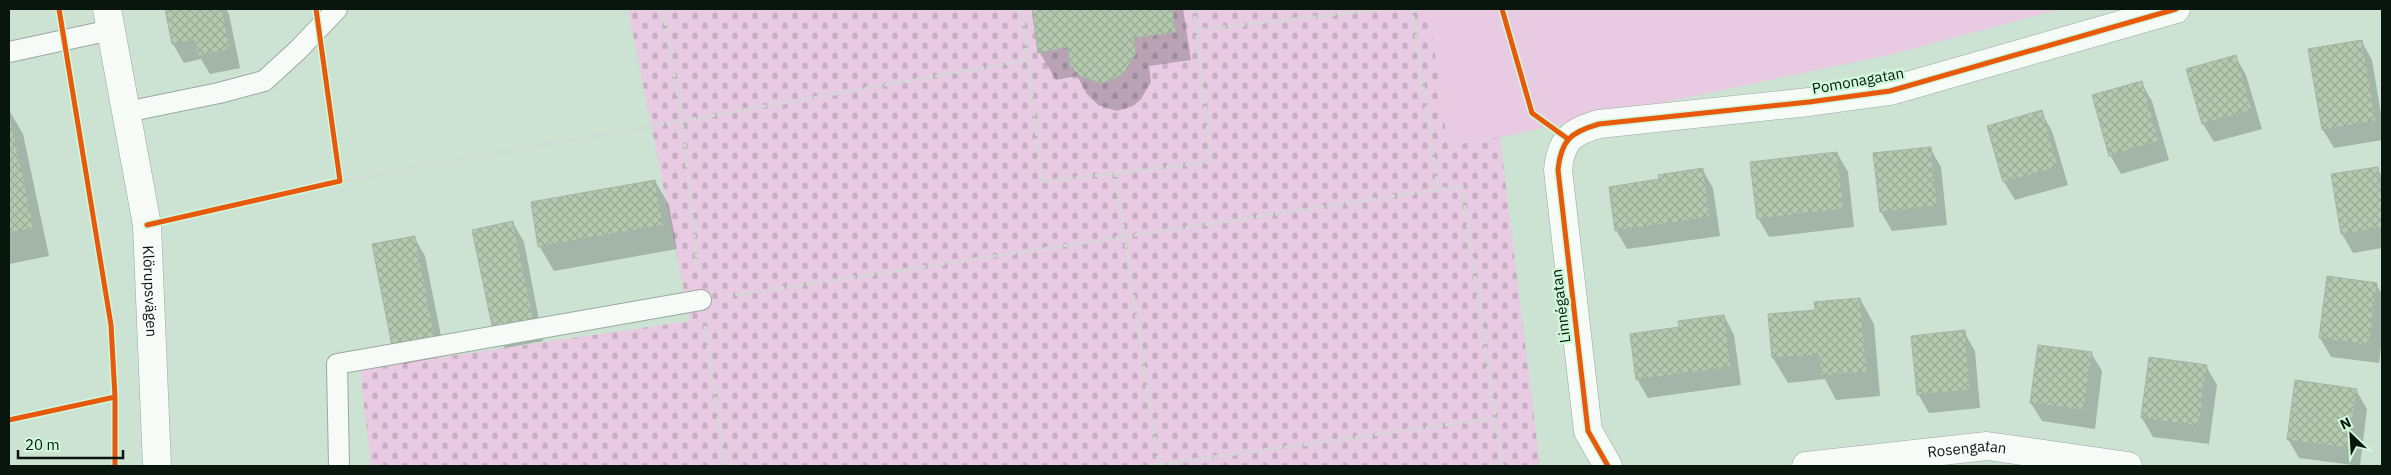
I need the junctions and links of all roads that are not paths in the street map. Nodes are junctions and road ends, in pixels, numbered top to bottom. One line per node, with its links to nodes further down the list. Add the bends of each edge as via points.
1 (338, 9): 5 (lane, via 264,81)
2 (2176, 9): 6 (street, Pomonagatan, via 1890,91 1599,124 1581,129)
3 (109, 19): 4 (lane, Klörupsvägen); 5 (street, Klörupsvägen)
4 (9, 52)
5 (126, 112): 8 (street, Klörupsvägen, via 147,225)
6 (1568, 139): 10 (street, Linnégatan, via 1560,153 1558,170 1588,431)
7 (701, 300): 9 (lane, via 337,364)
8 (157, 466)
9 (339, 466)
10 (1608, 466)
11 (1806, 466): 12 (street, Rosengatan, via 1987,446)
12 (2128, 466)

